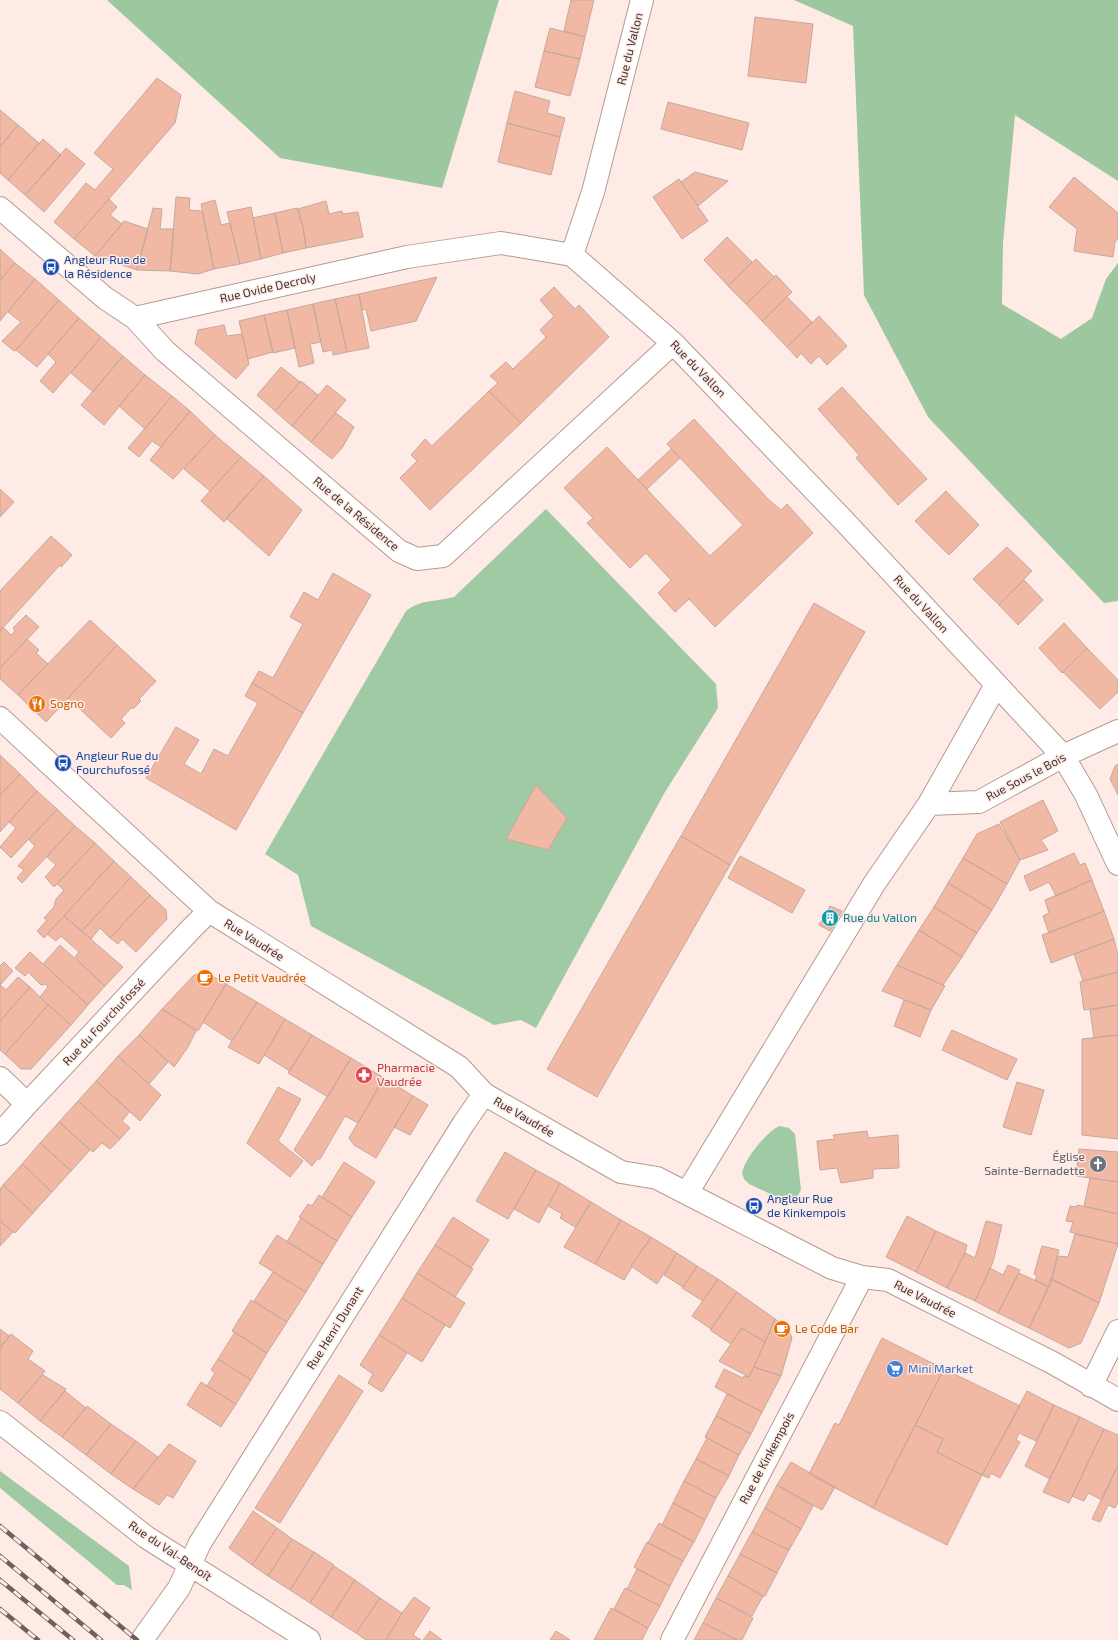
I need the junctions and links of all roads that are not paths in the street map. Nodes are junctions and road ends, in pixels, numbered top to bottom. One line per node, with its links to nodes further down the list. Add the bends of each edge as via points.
1 (642, 0): 3 (street, Rue du Vallon, via 593,192)
2 (0, 208): 4 (street, via 106,298)
3 (572, 255): 4 (street, Rue Ovide Decroly, via 501,243 407,257); 5 (street, Rue du Vallon)
4 (135, 318): 5 (street, Rue de la Résidence, via 165,351 399,551 417,559 444,556)
5 (673, 343): 6 (street, Rue du Vallon, via 846,523)
6 (996, 685): 9 (street, Rue du Vallon); 10 (street)
7 (0, 718): 12 (street, Rue Vaudrée)
8 (1118, 731): 9 (street, Rue Sous le Bois)
9 (1063, 756): 10 (street, Rue Sous le Bois, via 979,802); 11 (street, Rue du Vallon, via 1086,796)
10 (929, 804): 17 (street, via 874,884)
11 (1118, 864)
12 (209, 911): 14 (street, Rue Vaudrée, via 459,1067); 15 (street, Rue du Fourchufossé)
13 (0, 1078): 15 (street)
14 (484, 1094): 17 (street, Rue Vaudrée, via 620,1172 656,1178); 23 (street, Rue Henri Dunant, via 200,1543)
15 (27, 1104): 16 (street, Rue du Fourchufossé)
16 (0, 1134)
17 (687, 1193): 18 (street, Rue Vaudrée, via 832,1268)
18 (862, 1277): 20 (street, Rue Vaudrée, via 888,1280 1053,1363); 26 (street, Rue de Kinkempois)
19 (1118, 1331): 20 (street)
20 (1091, 1386): 21 (street, Rue Vaudrée)
21 (1118, 1400)
22 (0, 1422): 23 (street, Rue du Val-Benoît, via 146,1537)
23 (190, 1565): 24 (street, Rue Henri Dunant, via 179,1588); 25 (street, Rue du Val-Benoît)
24 (142, 1640)
25 (309, 1640)
26 (672, 1640)

